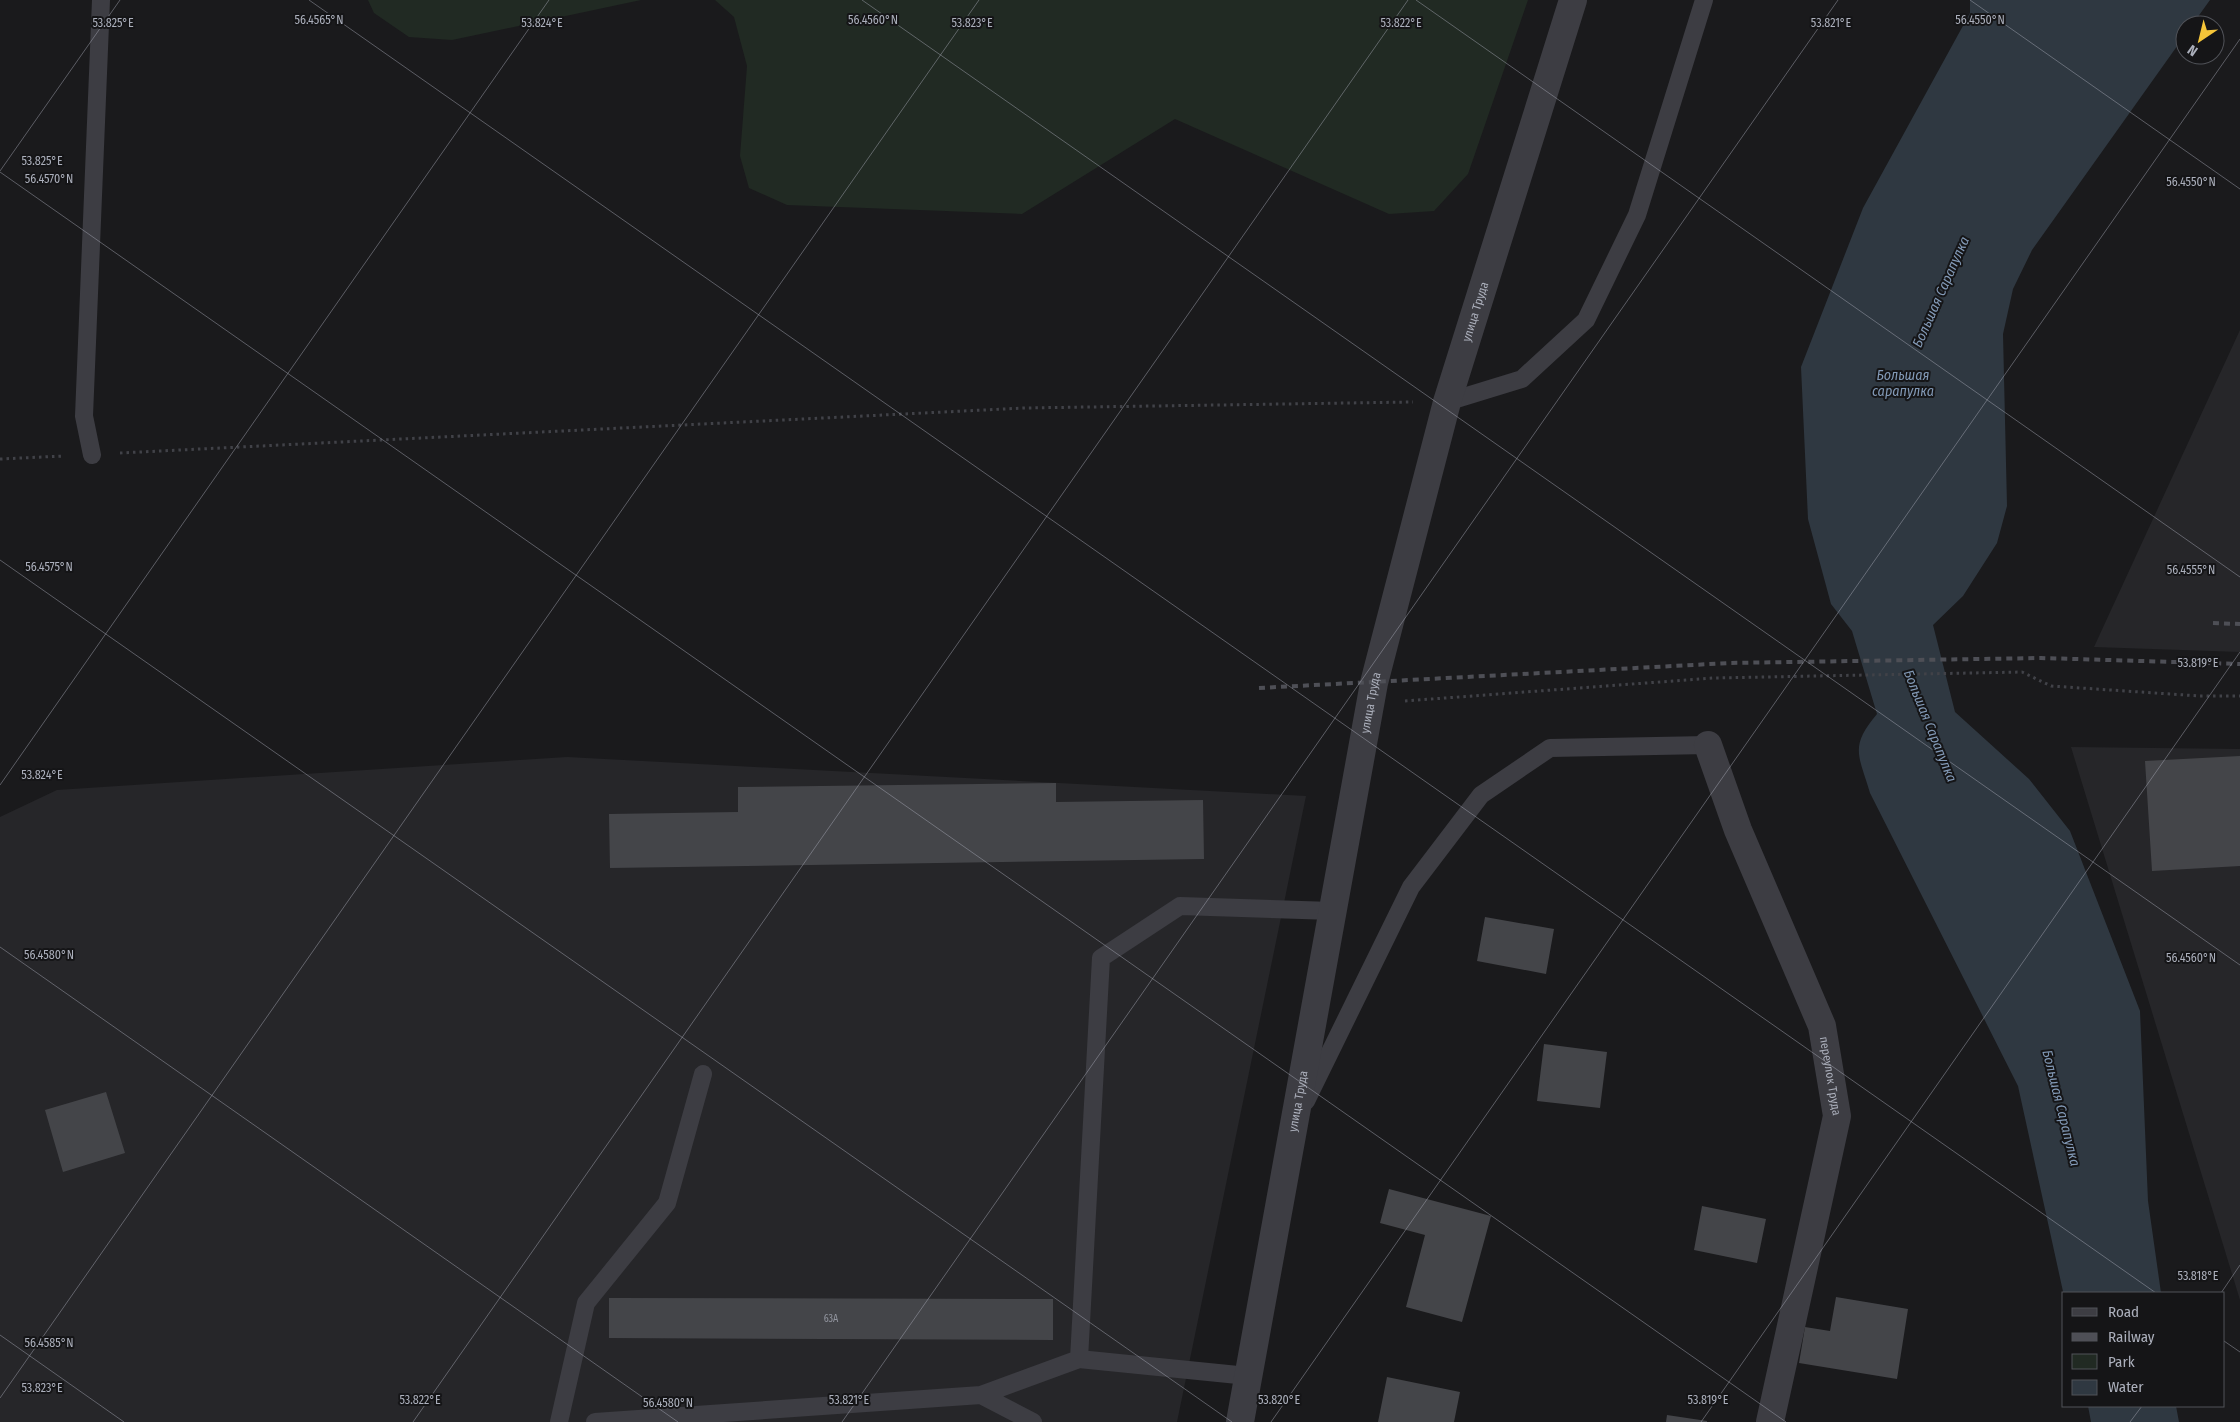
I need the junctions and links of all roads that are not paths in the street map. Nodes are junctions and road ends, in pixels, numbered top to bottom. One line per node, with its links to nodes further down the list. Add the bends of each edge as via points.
1 (102, 0): 5 (lane, via 84,416)
2 (1573, 0): 4 (street, улица Труда)
3 (1704, 0): 4 (lane, via 1637,215 1586,320 1522,379)
4 (1447, 402): 7 (street, улица Труда, via 1370,704)
5 (92, 454)
6 (1708, 745): 9 (lane, via 1550,748 1481,795 1411,887); 17 (street, переулок Труда, via 1738,830 1822,1026 1837,1116)
7 (1333, 911): 9 (street, улица Труда); 10 (lane, via 1180,906 1101,958)
8 (703, 1074): 13 (lane, via 667,1203 586,1303)
9 (1294, 1124): 11 (street, улица Труда)
10 (1079, 1359): 11 (lane); 12 (lane)
11 (1248, 1376): 16 (street, улица Труда)
12 (981, 1395): 14 (lane); 15 (lane)
13 (559, 1422)
14 (595, 1422)
15 (1033, 1422)
16 (1240, 1422)
17 (1770, 1422)

